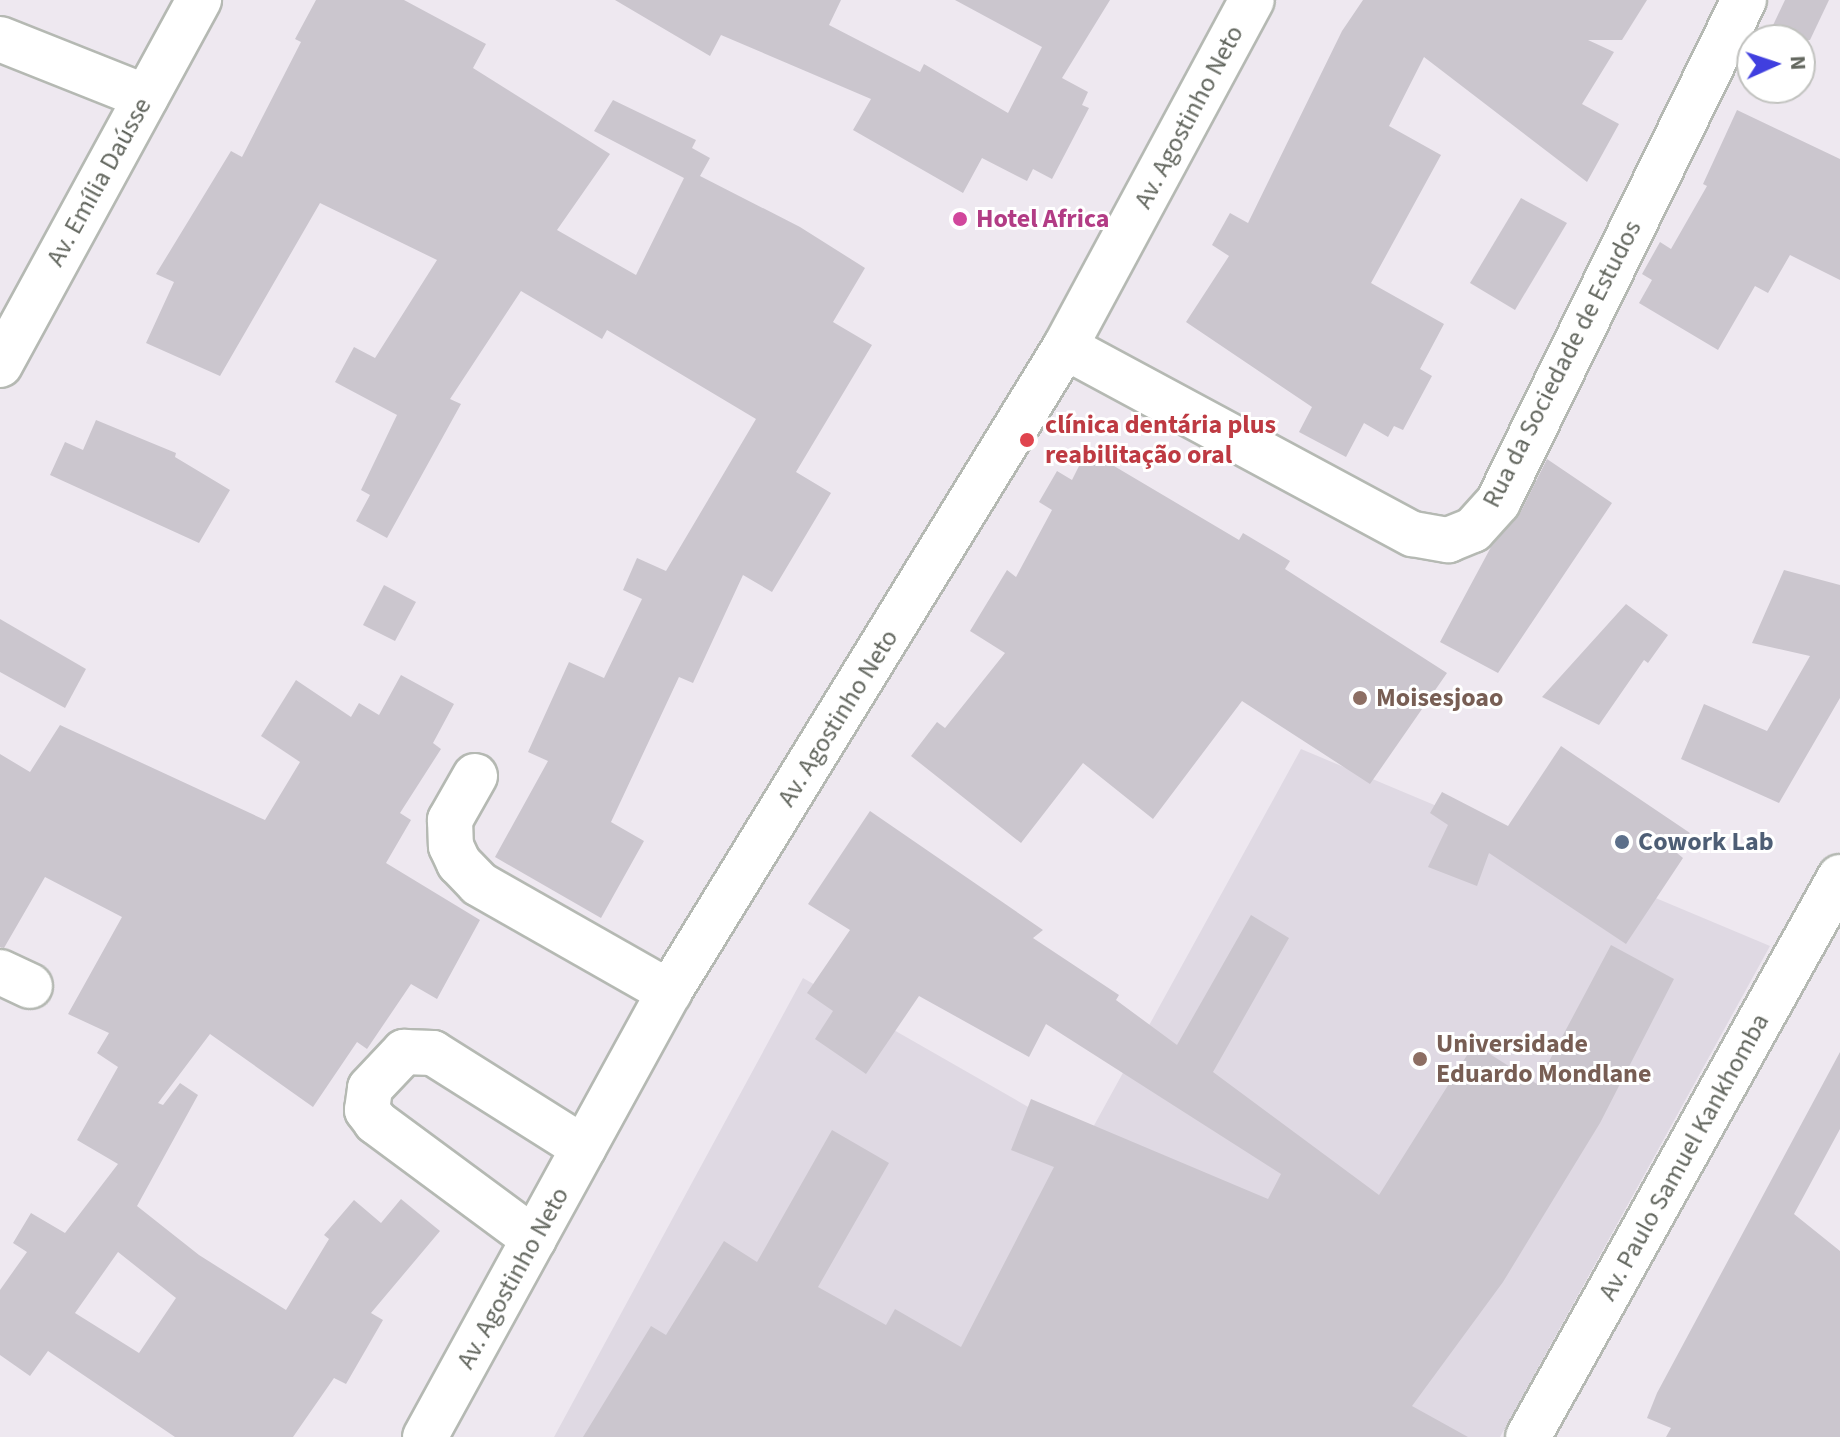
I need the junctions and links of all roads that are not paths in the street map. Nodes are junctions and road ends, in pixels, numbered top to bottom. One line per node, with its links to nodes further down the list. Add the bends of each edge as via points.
1 (199, 0): 5 (street, Av. Emília Daússe)
2 (1252, 0): 6 (street, Av. Agostinho Neto)
3 (1744, 0): 6 (street, Rua da Sociedade de Estudos, via 1498,502 1473,530 1448,540 1413,534)
4 (0, 39): 5 (street)
5 (146, 97): 7 (street, Av. Emília Daússe)
6 (1065, 347): 10 (street, Av. Agostinho Neto)
7 (0, 365)
8 (475, 776): 10 (street, via 450,820 451,846 459,863 479,884)
9 (1840, 877): 14 (street, Av. Paulo Samuel Kankhomba)
10 (669, 992): 11 (street, Av. Agostinho Neto)
11 (584, 1148): 12 (street, Av. Agostinho Neto); 12 (street, via 433,1053 404,1052 370,1088 367,1110 376,1122)
12 (534, 1239): 13 (street, Av. Agostinho Neto)
13 (425, 1437)
14 (1528, 1437)

